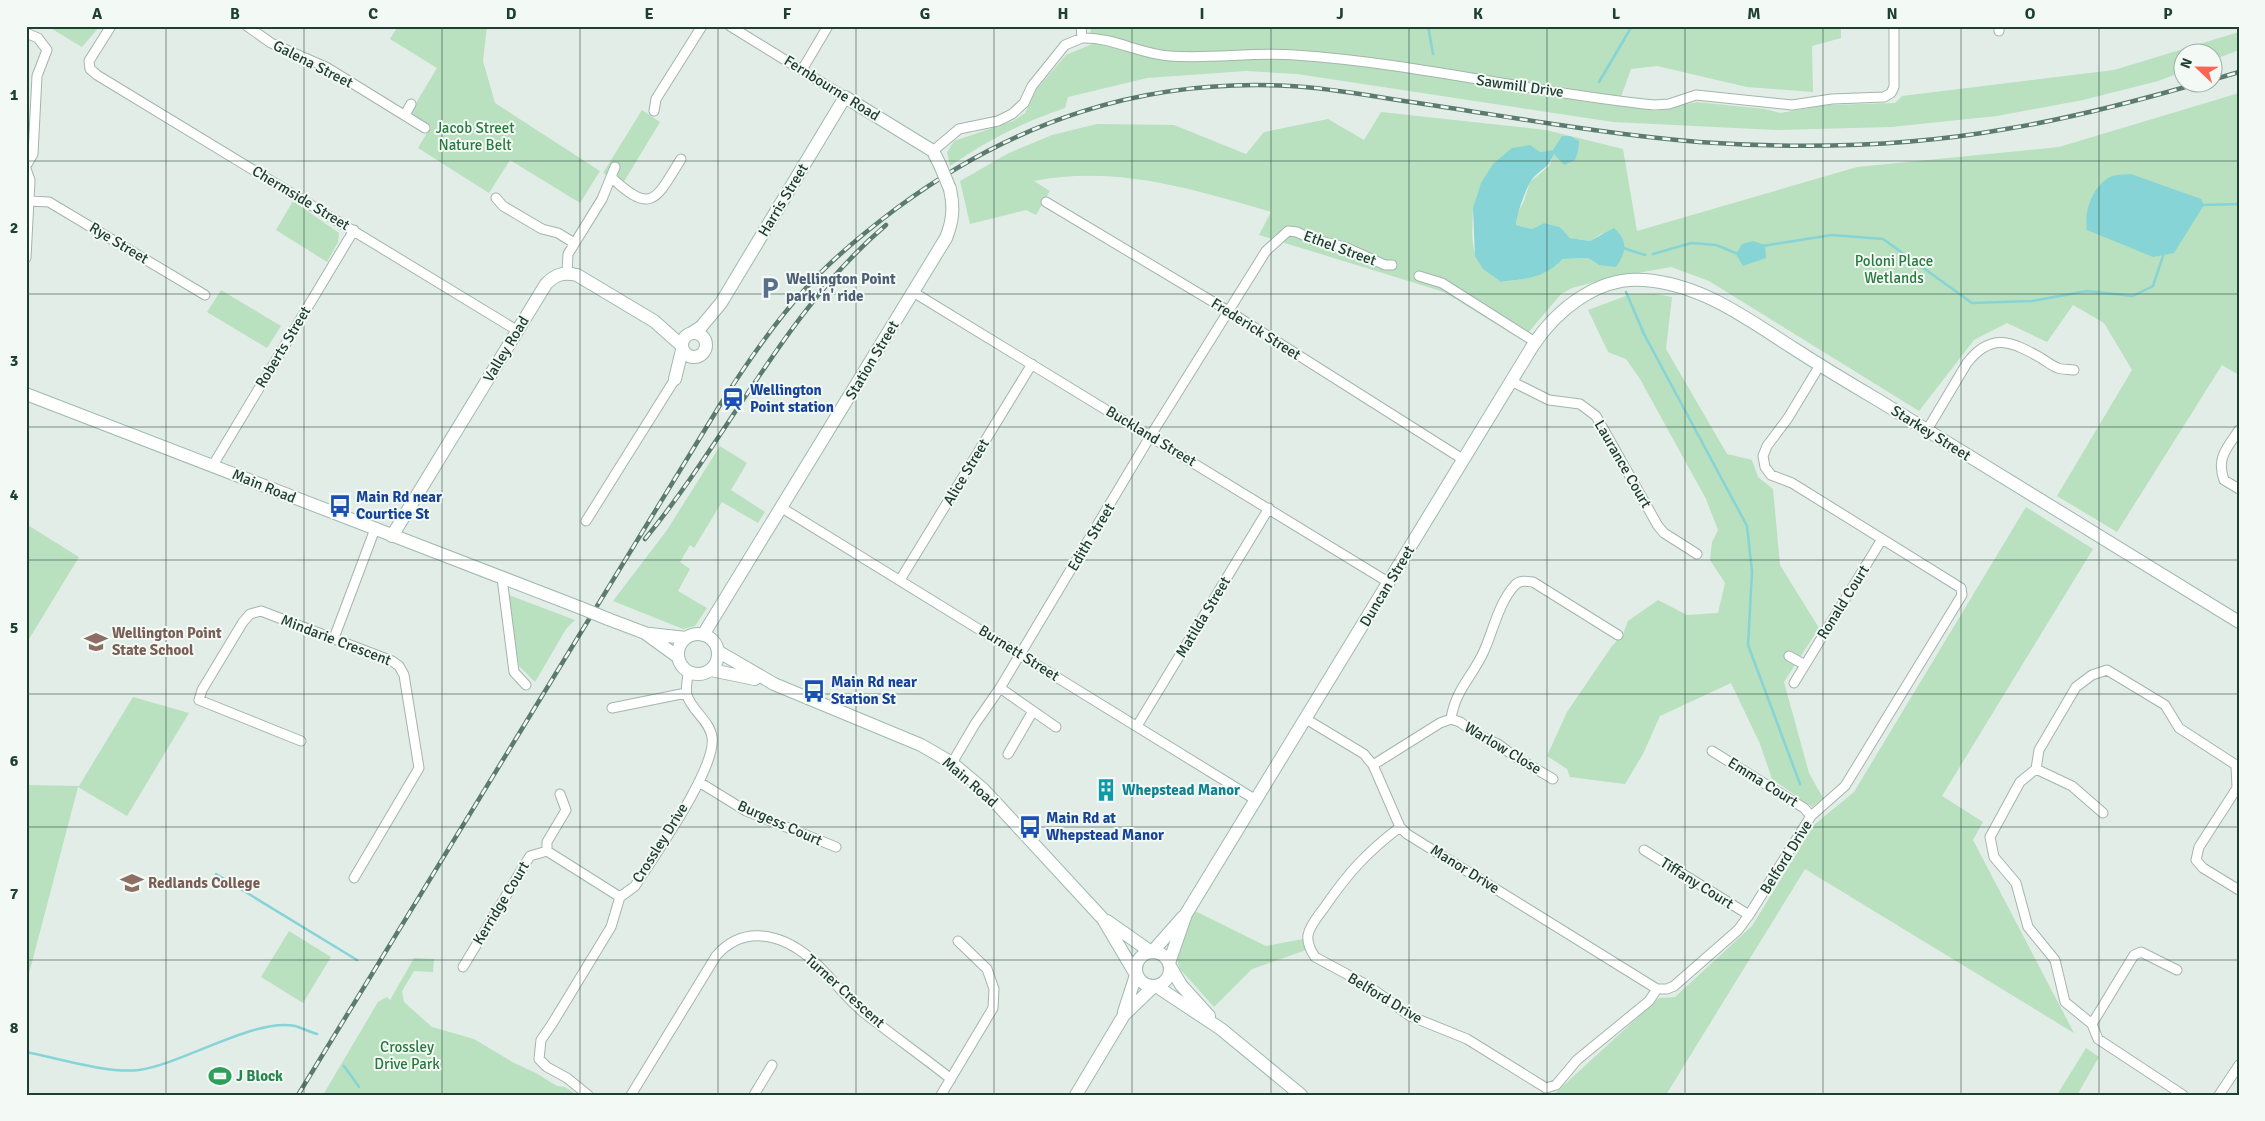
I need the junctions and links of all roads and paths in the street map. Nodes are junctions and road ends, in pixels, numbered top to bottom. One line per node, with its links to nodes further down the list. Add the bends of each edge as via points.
1 (111, 26): 24 (street, Chermside Street, via 89,61 90,68 97,75)
2 (247, 26): 14 (street, Galena Street, via 271,43 326,67)
3 (702, 26): 13 (street, via 656,99)
4 (730, 26): 10 (street, Fernbourne Road)
5 (828, 26): 10 (street)
6 (1081, 26): 9 (street)
7 (1894, 26): 9 (street, Sawmill Drive, via 1894,87 1891,93 1884,97 1832,99 1792,105 1696,95 1669,104 1645,104 1382,65 1295,55 1170,56 1138,50 1105,38)
8 (26, 32): 18 (street, via 38,38 47,50 36,76 33,154)
9 (1082, 38): 16 (street, via 1065,45 1032,86 1024,104 1012,114 998,121 959,129)
10 (802, 70): 11 (street, Fernbourne Road)
11 (845, 97): 16 (street, Fernbourne Road); 34 (street, Harris Street)
12 (411, 104): 14 (street)
13 (654, 112)
14 (405, 115): 15 (street, Galena Street)
15 (425, 128)
16 (933, 151): 32 (street, Station Street, bridge, via 950,189 952,224)
17 (681, 159): 20 (street, via 653,199 642,200 632,195)
18 (26, 168): 22 (street, via 30,180)
19 (615, 168): 20 (street)
20 (611, 177): 25 (street, via 602,199)
21 (496, 198): 25 (street, via 503,206 542,229 558,233)
22 (29, 201): 26 (street); 33 (street, Rye Street, via 49,202)
23 (1046, 202): 35 (street, Frederick Street)
24 (354, 230): 37 (street, Chermside Street); 53 (street, Roberts Street)
25 (574, 243): 29 (street, via 568,254)
26 (27, 246): 27 (street)
27 (26, 258)
28 (1392, 265): 35 (street, Ethel Street, via 1385,265 1345,247 1288,232 1266,251)
29 (567, 273): 36 (street, via 577,275); 37 (street, Valley Road, via 555,275 546,284)
30 (1419, 276): 39 (street, via 1442,284)
31 (1612, 284): 39 (street, Duncan Street, via 1576,300); 44 (street, Starkey Street, via 1642,279 1689,288 1748,318)
32 (913, 292): 43 (street, Buckland Street); 55 (street, Station Street)
33 (205, 295)
34 (721, 303): 38 (street, Harris Street, via 701,327); 40 (street, Harris Street)
35 (1230, 312): 51 (street, Edith Street); 52 (street, Frederick Street)
36 (654, 321): 38 (street); 41 (street)
37 (518, 331): 59 (street, Valley Road)
38 (691, 333): 40 (street, via 701,335); 41 (street, via 683,338)
39 (1535, 342): 47 (street, Duncan Street)
40 (706, 343): 42 (street, via 703,352)
41 (682, 347): 42 (street, via 688,356); 46 (street)
42 (695, 357): 46 (street)
43 (1032, 364): 51 (street, Buckland Street); 63 (street, Alice Street)
44 (1820, 365): 49 (street, Starkey Street); 60 (street, Belford Drive, via 1767,446 1763,456 1765,467 1772,475 1792,483)
45 (2074, 370): 49 (street, via 2058,368 2002,341 1987,344 1967,363)
46 (675, 378): 57 (street)
47 (1511, 381): 52 (street, Duncan Street); 61 (street, Laurance Court, via 1549,400 1580,404 1596,416 1658,526)
48 (26, 394): 53 (street, Main Road)
49 (1927, 430): 65 (street, Starkey Street)
50 (2239, 430): 54 (street, via 2223,455 2219,468 2224,480)
51 (1152, 435): 56 (street, Buckland Street); 72 (street, Edith Street)
52 (1464, 460): 64 (street, Duncan Street)
53 (213, 465): 58 (street, Main Road)
54 (2239, 489)
55 (782, 508): 63 (street, Burnett Street); 67 (street, Station Street)
56 (1270, 508): 64 (street, Buckland Street); 87 (street, Matilda Street)
57 (586, 521)
58 (375, 529): 59 (street, Main Road); 69 (street)
59 (392, 536): 62 (street, Main Road)
60 (1882, 540): 75 (street, Ronald Court); 101 (street, Belford Drive, via 1961,588 1962,595 1846,786)
61 (1697, 554)
62 (502, 578): 66 (street, Main Road, bridge); 80 (street, via 514,672)
63 (900, 580): 72 (street, Burnett Street)
64 (1388, 582): 85 (street, Duncan Street)
65 (2239, 622)
66 (645, 633): 70 (street, Main Road); 74 (street, Main Road)
67 (703, 635): 70 (street, Main Road); 71 (street, Main Road, via 714,641)
68 (1618, 635): 86 (street, via 1533,582 1515,584 1494,622 1484,652 1458,694)
69 (334, 638): 89 (street, Mindarie Crescent, via 261,611 250,614 202,690 199,700 210,707); 106 (street, Mindarie Crescent, via 399,666 404,674 419,768)
70 (686, 638): 74 (street, via 681,643)
71 (718, 652): 76 (street, via 716,665); 79 (street, Main Road)
72 (1021, 654): 81 (street, Edith Street); 87 (street, Burnett Street)
73 (1790, 656): 75 (street)
74 (678, 657): 77 (street, Main Road)
75 (1804, 665): 78 (street, Ronald Court)
76 (711, 670): 77 (street, Main Road, via 700,675); 79 (street, Main Road)
77 (688, 672): 82 (street)
78 (1794, 683)
79 (774, 684): 92 (street, Main Road, via 921,745)
80 (526, 685)
81 (1000, 688): 84 (street); 92 (street, Edith Street)
82 (686, 693): 83 (street); 97 (street, Crossley Drive, via 712,735 713,749)
83 (612, 708)
84 (1033, 711): 88 (street); 91 (street)
85 (1306, 719): 94 (street, via 1364,754); 99 (street, Duncan Street)
86 (1451, 719): 94 (street); 96 (street, Warlow Close)
87 (1138, 726): 99 (street, Burnett Street)
88 (1056, 727)
89 (301, 741)
90 (1712, 751): 101 (street, Emma Court, via 1804,808)
91 (1008, 754)
92 (952, 763): 111 (street, Main Road, via 983,789)
93 (2238, 764): 95 (street, via 2179,728 2165,705 2107,670 2092,675 2076,687 2039,750); 107 (street, via 2237,788 2199,847 2196,860 2203,868)
94 (1373, 765): 102 (street)
95 (2036, 769): 100 (street, via 2072,786); 121 (street, via 2020,782 1990,837 1994,857 2016,883 2028,927 2055,960 2065,1002)
96 (1553, 779)
97 (699, 782): 103 (street, Burgess Court, via 746,811); 108 (street, Crossley Drive, via 635,886)
98 (560, 794): 105 (street, Kerridge Court, via 566,810 548,842)
99 (1256, 800): 109 (street, Duncan Street)
100 (2103, 814)
101 (1811, 816): 110 (street, Belford Drive)
102 (1400, 827): 119 (street, Manor Drive); 119 (street, Belford Drive, via 1369,851 1347,875 1313,924 1308,936 1310,950 1315,957 1367,986 1410,1016 1467,1039 1546,1088 1556,1085 1577,1060 1649,1000)
103 (836, 847)
104 (1644, 850): 110 (street, Tiffany Court)
105 (547, 851): 108 (street); 115 (street, Kerridge Court, via 530,856)
106 (354, 878)
107 (2239, 890)
108 (620, 897): 126 (street, Crossley Drive, via 611,927 541,1040 538,1050 539,1059 547,1067)
109 (1186, 914): 113 (street, Duncan Street); 114 (street, Duncan Street)
110 (1749, 916): 119 (street, Belford Drive, via 1738,930 1674,986 1667,990)
111 (1103, 919): 113 (street, Main Road); 117 (street, Main Road)
112 (958, 942): 125 (street, via 987,969 994,988 993,1008)
113 (1152, 952): 114 (street, via 1161,954); 117 (street, via 1138,960)
114 (1169, 964): 118 (street, via 1167,979); 122 (street, via 1181,985)
115 (463, 967)
116 (2177, 970): 121 (street, via 2141,952 2134,955)
117 (1136, 974): 118 (street, via 1142,983); 120 (street)
118 (1154, 986): 120 (street); 122 (street)
119 (1657, 989)
120 (1124, 1015): 130 (street)
121 (2092, 1024): 132 (street, via 2098,1039)
122 (1221, 1029): 131 (street)
123 (772, 1065): 128 (street)
124 (2239, 1065): 133 (street)
125 (951, 1078): 127 (street, Turner Crescent, via 862,1010 809,957 763,935 741,936 726,944 716,956); 129 (street)
126 (588, 1095)
127 (631, 1095)
128 (754, 1095)
129 (941, 1095)
130 (1076, 1095)
131 (1301, 1095)
132 (2183, 1095)
133 (2219, 1095)

